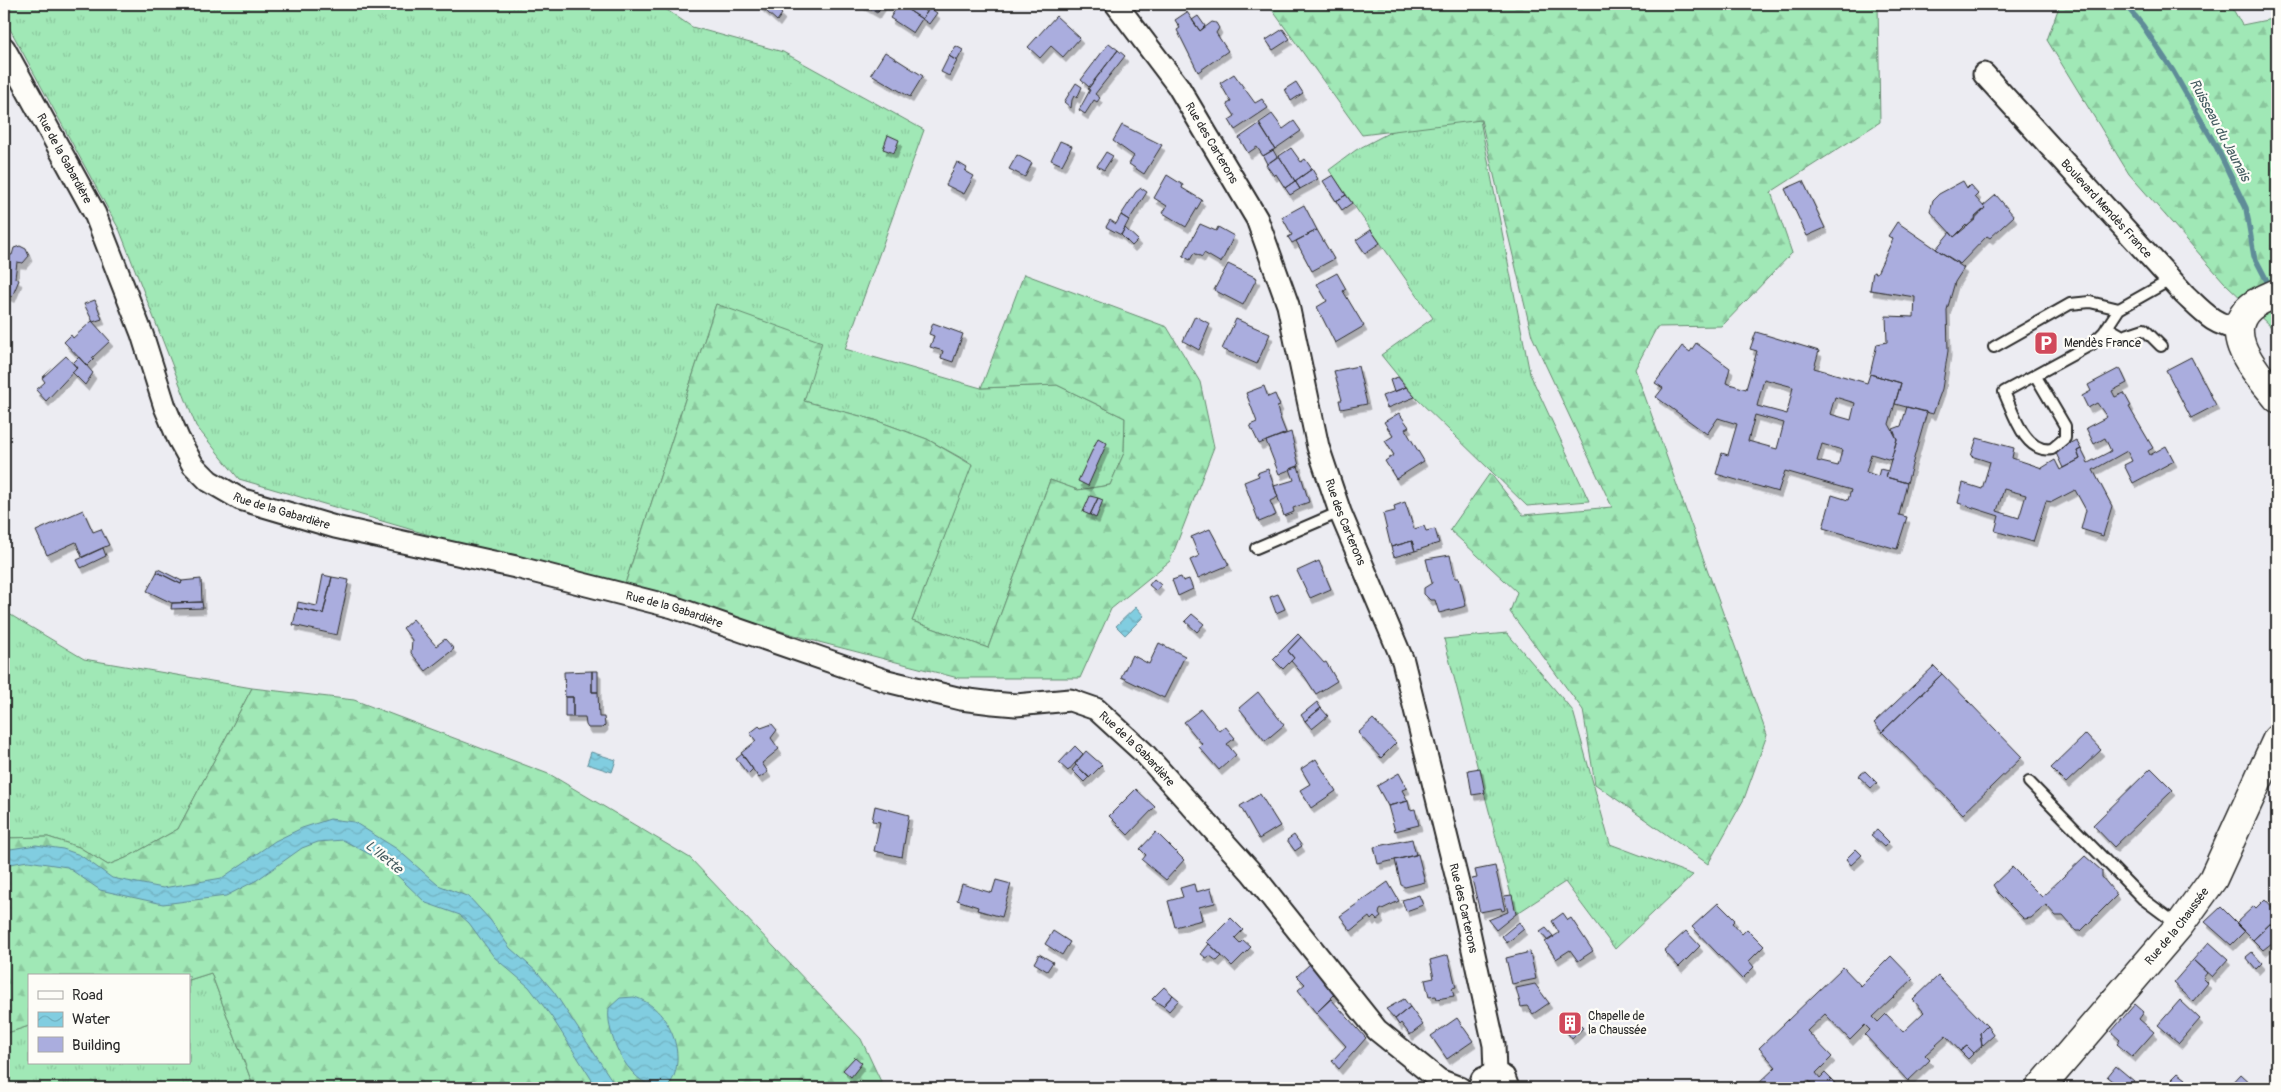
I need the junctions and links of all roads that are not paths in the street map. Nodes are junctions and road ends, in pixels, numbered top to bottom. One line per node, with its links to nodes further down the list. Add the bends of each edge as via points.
1 (1116, 4): 13 (street, Rue des Carterons, via 1178,86 1257,219 1288,305 1318,447)
2 (4, 48): 19 (street, Rue de la Gabardière, via 95,214 178,438 193,465 209,480 240,499 335,527 516,567 672,607 886,681 961,699 1016,705 1070,700 1096,709 1144,753 1252,873 1377,1030 1439,1080)
3 (1984, 74): 4 (street, Boulevard Mendès France)
4 (2172, 279): 6 (lane); 8 (street, Boulevard Mendès France, via 2212,320)
5 (2277, 293): 8 (street, via 2250,309)
6 (2119, 308): 7 (lane); 10 (lane, via 2090,302 2070,304)
7 (2107, 327): 9 (lane, via 2123,336 2144,329); 11 (lane, via 2092,344)
8 (2240, 328): 12 (street, via 2242,352)
9 (2161, 346)
10 (1994, 347)
11 (2035, 375): 11 (lane, via 2004,392 2024,436 2038,448 2052,449 2065,438 2064,426)
12 (2277, 398)
13 (1340, 512): 14 (lane); 18 (street, Rue des Carterons, via 1403,661 1461,895)
14 (1256, 548)
15 (2277, 739): 17 (street, Rue de la Chaussée, via 2213,879)
16 (2029, 782): 17 (lane, via 2144,899)
17 (2179, 926): 21 (street, Rue de la Chaussée)
18 (1502, 1080): 20 (street, via 1482,1079)
19 (1460, 1088): 20 (street, Rue de la Gabardière)
20 (1478, 1088)
21 (2040, 1088)

